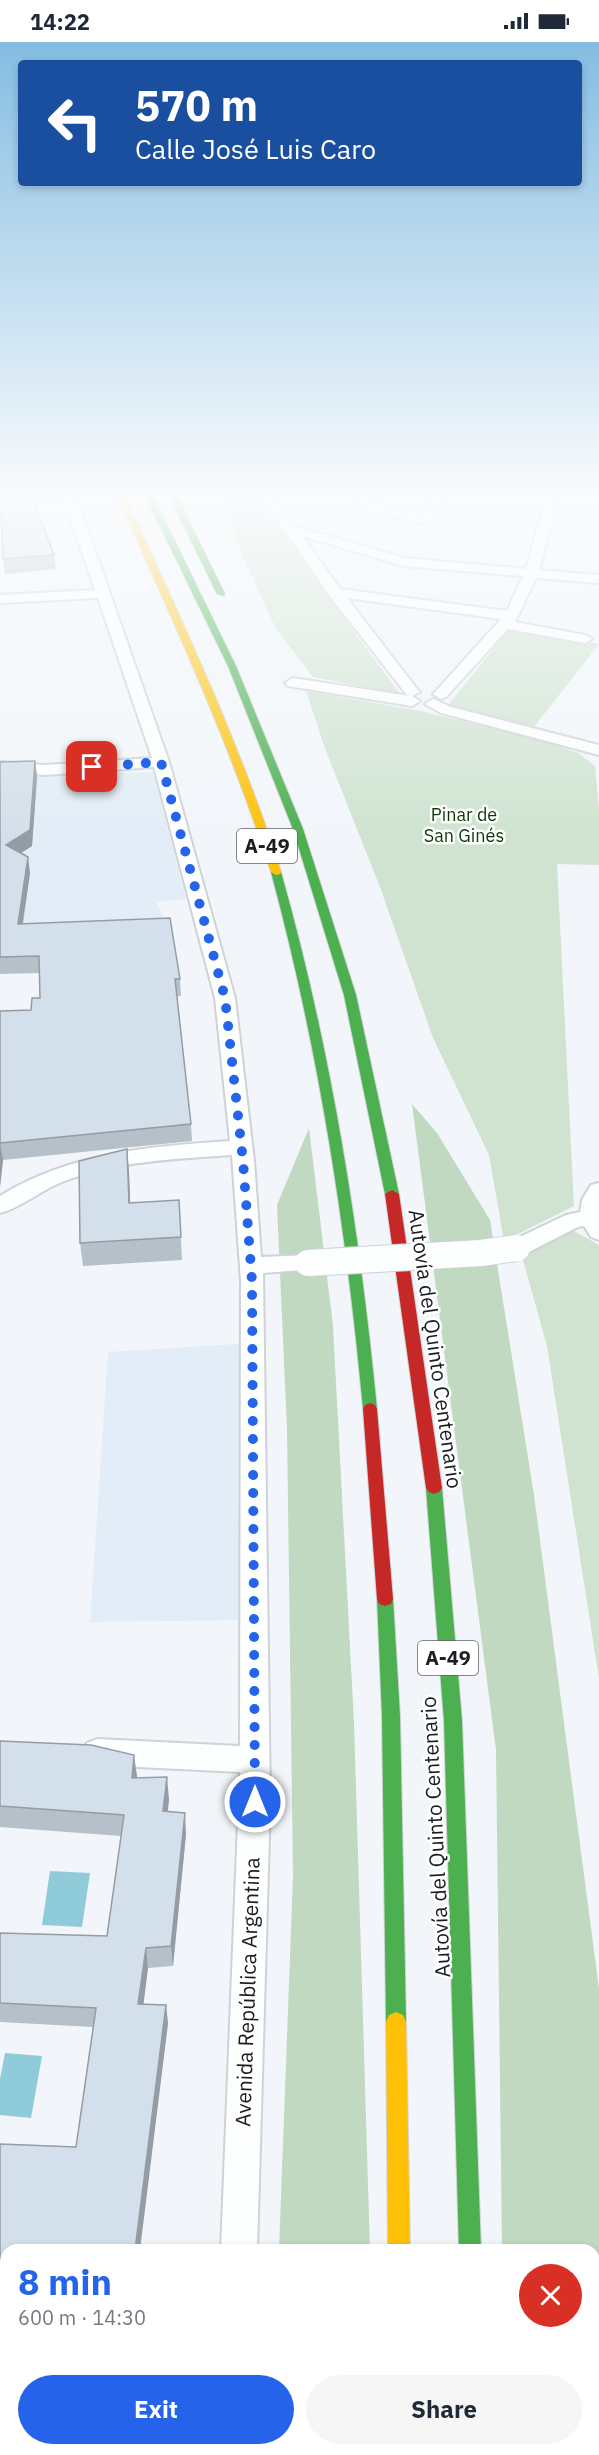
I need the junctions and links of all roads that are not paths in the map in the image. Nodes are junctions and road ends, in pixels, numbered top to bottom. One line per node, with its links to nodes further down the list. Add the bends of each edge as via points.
1 (109, 611): 15 (street, Avenida República Argentina)
2 (172, 611): 10 (highway, Autovía del Quinto Centenario / A-49)
3 (205, 611): 18 (highway, Autovía del Quinto Centenario / A-49, via 232,666)
4 (348, 611): 12 (street)
5 (449, 611): 8 (street)
6 (512, 611): 8 (street)
7 (157, 612): 10 (highway)
8 (507, 620): 9 (street); 13 (street)
9 (585, 639)
10 (187, 644): 27 (highway, Autovía del Quinto Centenario / A-49, via 232,746 271,857 304,977 344,1186 365,1344 392,1751)
11 (293, 682): 12 (street)
12 (412, 697): 13 (street, via 427,689)
13 (437, 699): 14 (street, via 446,710)
14 (597, 747)
15 (161, 762): 16 (street, via 45,770); 19 (street, Avenida República Argentina, via 225,998)
16 (0, 767)
17 (302, 794): 18 (highway)
18 (298, 829): 28 (highway, Autovía del Quinto Centenario / A-49, via 350,995 368,1072 390,1179 433,1470 453,1721)
19 (240, 1147): 21 (street, via 106,1161 45,1181); 23 (street, Avenida República Argentina)
20 (599, 1190): 22 (street, via 591,1204)
21 (0, 1206)
22 (595, 1225): 23 (street, bridge, via 574,1220 517,1248 481,1253)
23 (250, 1265): 25 (street, Avenida República Argentina)
24 (65, 1750): 25 (street)
25 (255, 1760): 26 (street, Avenida República Argentina)
26 (239, 2244)
27 (399, 2244)
28 (470, 2244)

